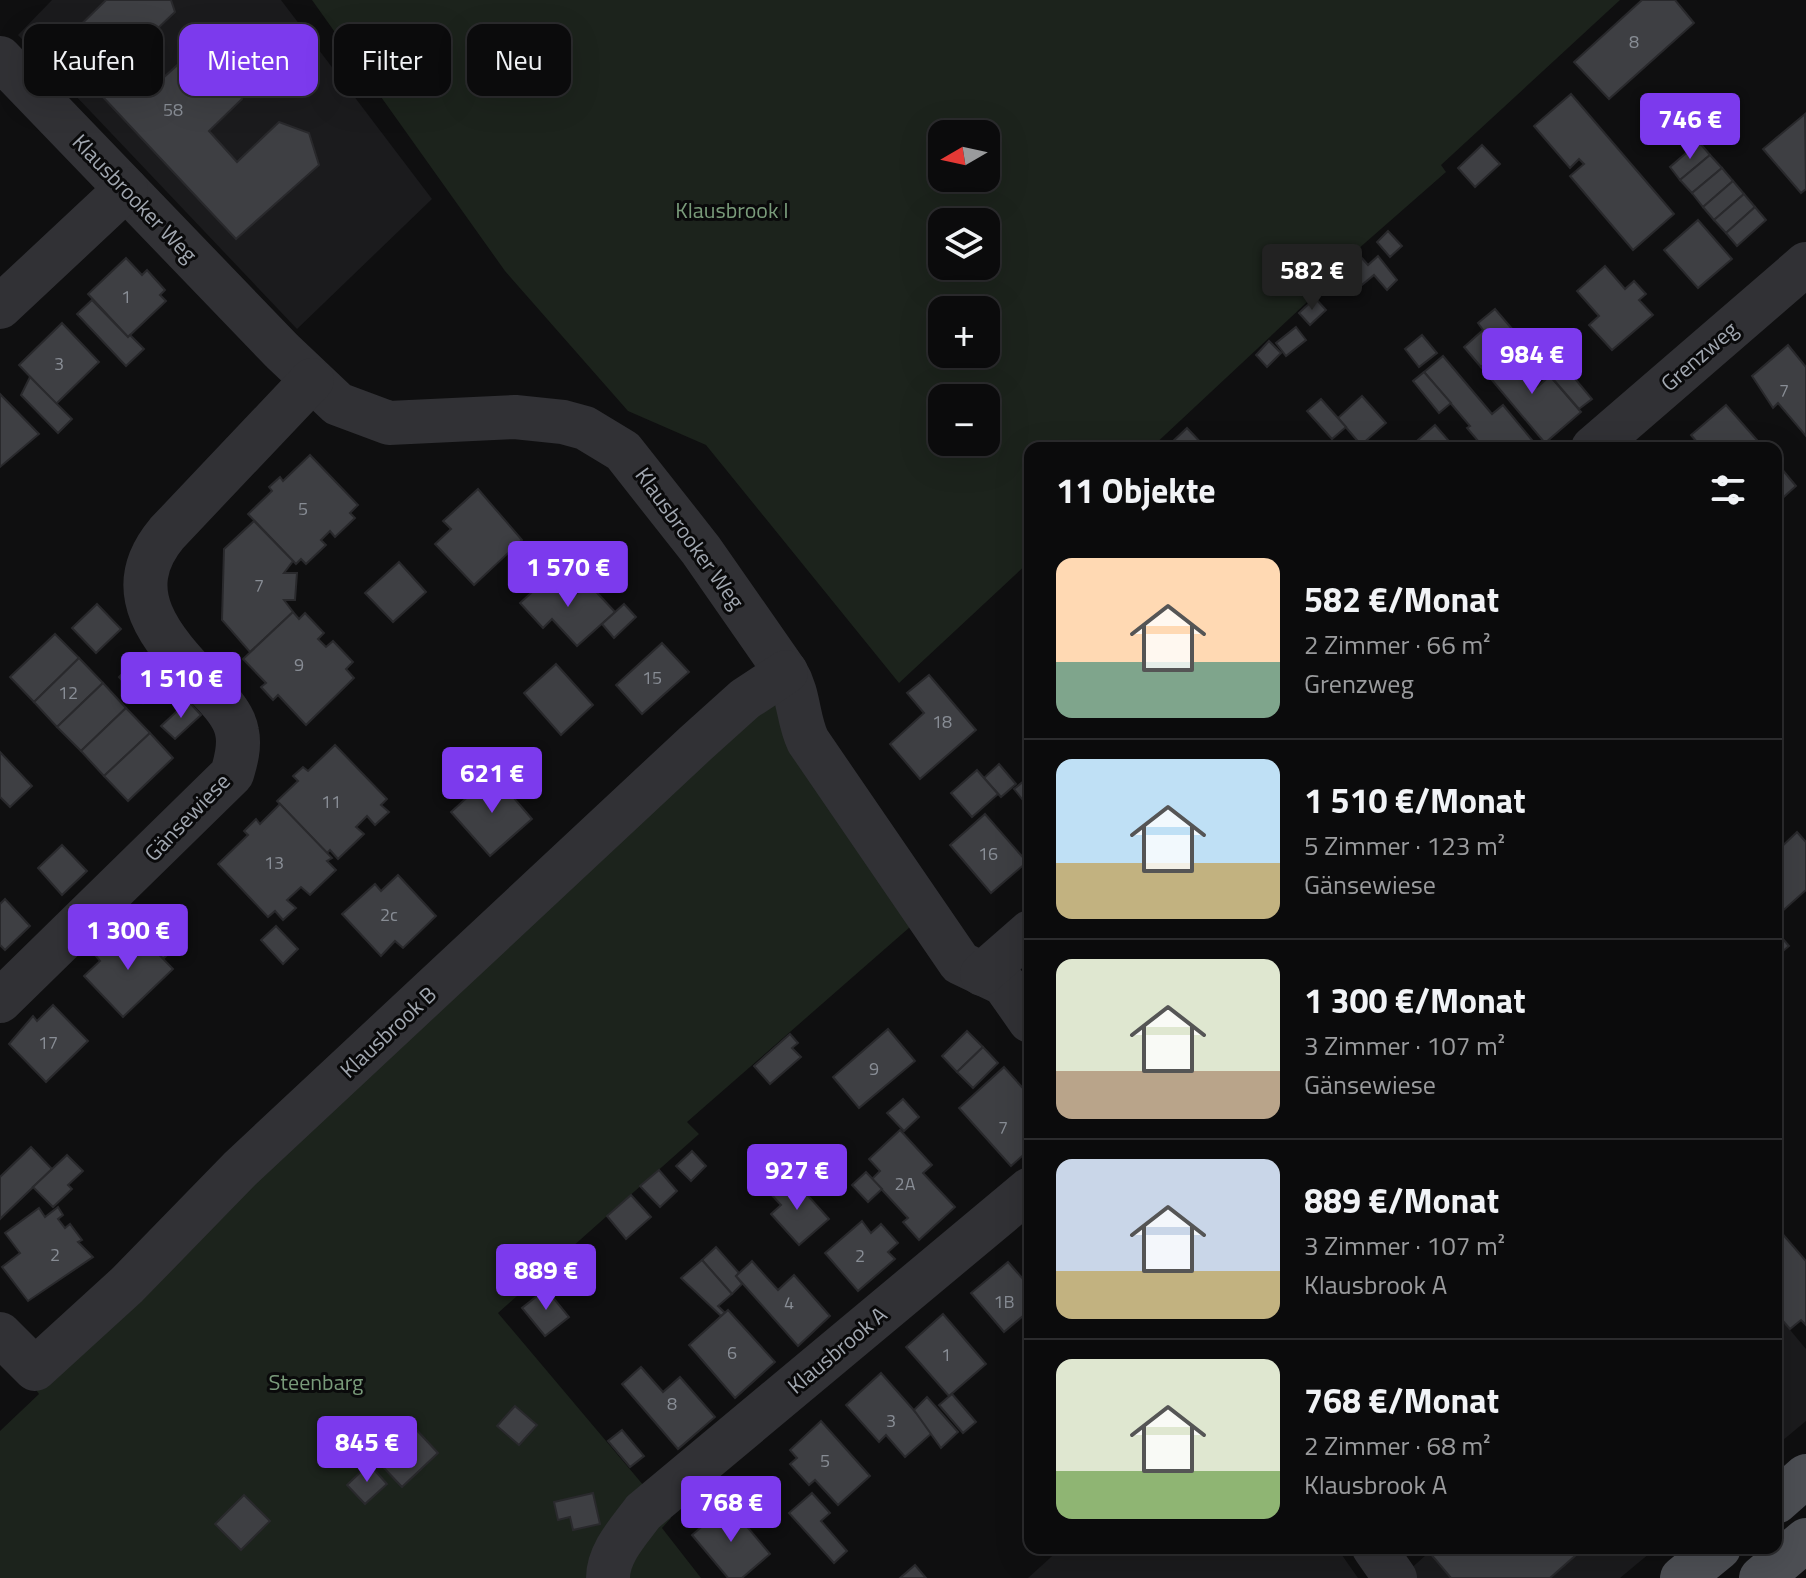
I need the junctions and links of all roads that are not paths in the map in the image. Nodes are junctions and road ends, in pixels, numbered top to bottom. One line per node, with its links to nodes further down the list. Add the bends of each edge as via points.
1 (0, 58): 2 (street, Klausbrooker Weg)
2 (126, 189): 4 (street); 5 (street, Klausbrooker Weg)
3 (1806, 264): 6 (street, Grenzweg)
4 (0, 307)
5 (312, 380): 7 (street, Klausbrooker Weg, via 338,404 389,423 515,417 563,422 603,437 643,472); 10 (street, Gänsewiese, via 155,547 146,576 148,610 158,633 225,707 237,730 232,774)
6 (1600, 442)
7 (786, 672): 9 (street, Klausbrooker Weg, via 796,688 800,725 808,741 960,963); 13 (street, Klausbrook B, via 745,699 695,744 240,1169 127,1285 35,1369)
8 (1024, 937): 9 (street)
9 (982, 974): 11 (street, Klausbrooker Weg, via 1004,984)
10 (0, 1001)
11 (1024, 1012)
12 (1024, 1194): 19 (street, Klausbrook A, via 643,1512 622,1540)
13 (0, 1334)
14 (1806, 1476): 15 (main road)
15 (1782, 1497)
16 (1806, 1540): 22 (main road)
17 (1378, 1554): 20 (street)
18 (1712, 1554): 21 (main road)
19 (608, 1578)
20 (1395, 1578)
21 (1682, 1578)
22 (1761, 1578)

